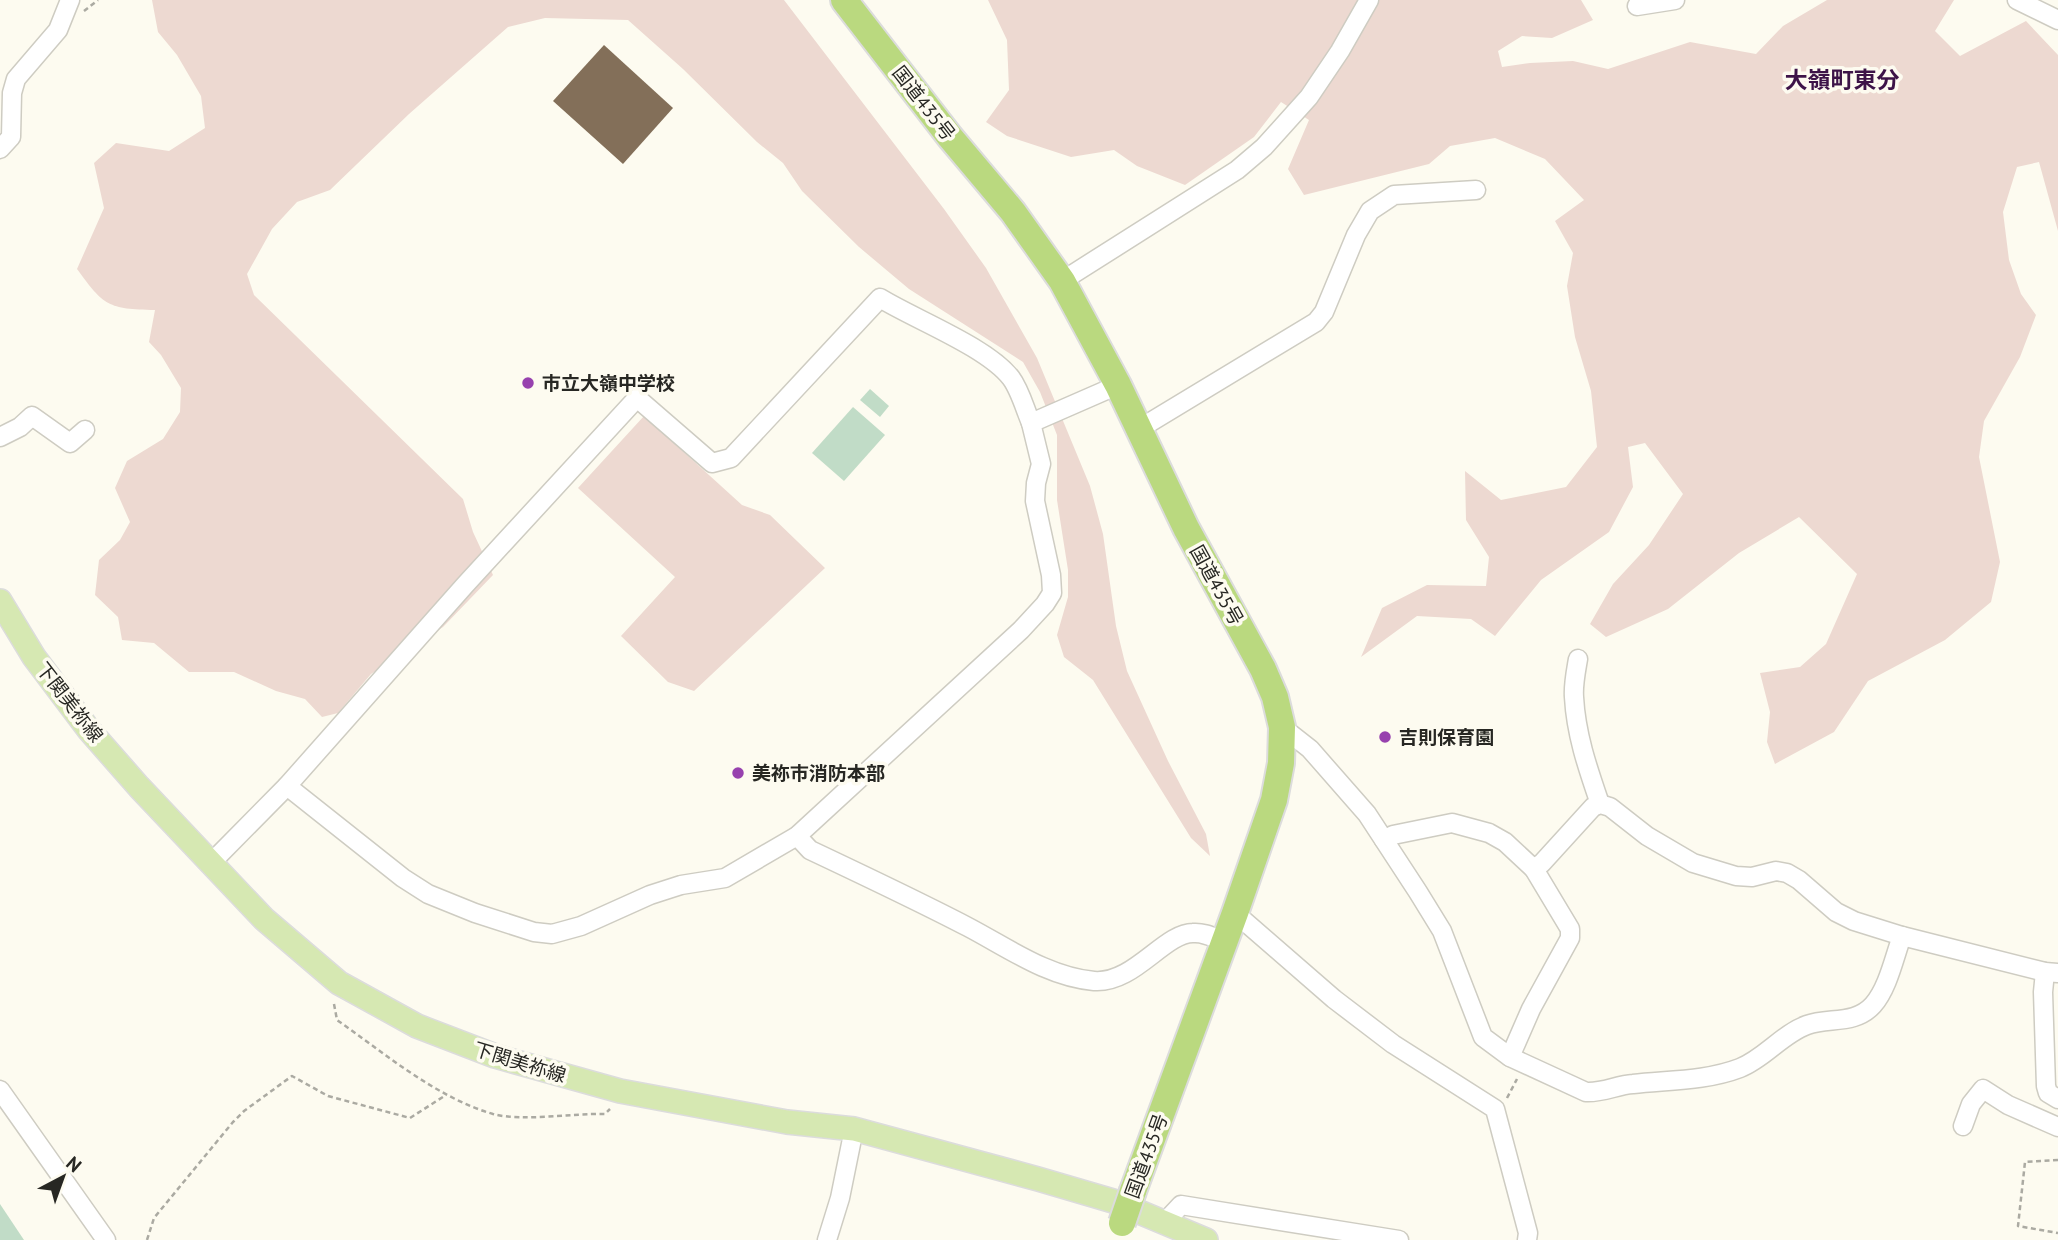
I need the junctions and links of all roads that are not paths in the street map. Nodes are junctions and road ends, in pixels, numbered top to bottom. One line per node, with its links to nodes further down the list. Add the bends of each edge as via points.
1 (844, 0): 10 (highway, 国道435号, via 1013,212)
2 (1369, 0): 10 (street, via 1309,97 1264,147 1237,170)
3 (1675, 0): 5 (street)
4 (2017, 0): 7 (street)
5 (1637, 6)
6 (74, 9): 8 (street, via 16,79 11,137)
7 (2058, 20)
8 (0, 149)
9 (1476, 190): 13 (street, via 1394,195 1370,211 1317,322)
10 (1062, 281): 11 (highway, 国道435号)
11 (1118, 385): 12 (street); 13 (highway, 国道435号)
12 (1031, 423): 19 (street, via 1012,379 997,364 880,298 731,458 712,463 637,398); 21 (street, via 1041,464 1035,501 1052,593 1021,629)
13 (1139, 429): 18 (highway, 国道435号, via 1186,528 1263,669)
14 (85, 430): 15 (street, via 70,443 32,416)
15 (0, 437)
16 (0, 601): 23 (main road, 下関美祢線, via 34,657 89,730)
17 (1578, 659): 20 (street, via 1573,695 1577,723)
18 (1282, 727): 22 (street, via 1310,749); 25 (highway, 国道435号, via 1274,800)
19 (287, 786): 21 (street, via 428,894 475,913 552,934 650,895 725,878); 23 (street)
20 (1600, 804): 24 (street); 26 (street, via 1693,863 1736,876 1787,873 1836,912)
21 (797, 836): 27 (street, via 810,850 1071,977 1098,981 1119,977 1189,932)
22 (1384, 840): 24 (street, via 1452,824 1506,842); 29 (street, via 1442,931 1483,1037)
23 (211, 863): 34 (main road, 下関美祢線, via 264,919 339,983 457,1043 620,1091 787,1122)
24 (1534, 869): 29 (street, via 1570,929 1570,938 1531,1009)
25 (1235, 913): 27 (highway, 国道435号); 41 (street, via 1393,1044 1495,1109)
26 (1902, 936): 28 (street); 29 (street, via 1880,995 1863,1014 1809,1024 1739,1069 1691,1080 1586,1092)
27 (1223, 941): 36 (highway, 国道435号, bridge)
28 (2051, 972): 31 (street, via 2043,992 2046,1086)
29 (1518, 1061)
30 (0, 1090): 37 (street)
31 (2058, 1099)
32 (1963, 1126): 33 (street, via 1983,1089)
33 (2058, 1127)
34 (854, 1129): 35 (main road, 下関美祢線, via 1113,1201); 38 (street)
35 (1166, 1222): 39 (main road, 下関美祢線); 40 (street, via 1181,1205)
36 (1120, 1231)
37 (106, 1240)
38 (827, 1240)
39 (1206, 1240)
40 (1399, 1240)
41 (1527, 1240)

